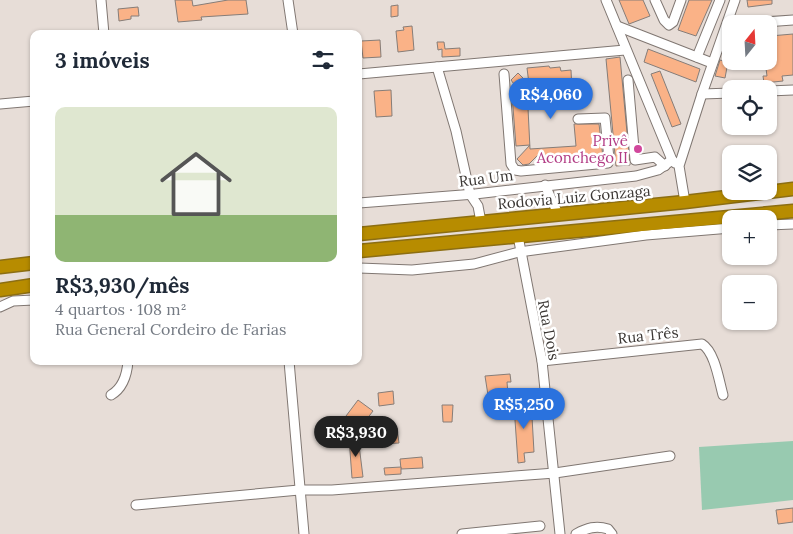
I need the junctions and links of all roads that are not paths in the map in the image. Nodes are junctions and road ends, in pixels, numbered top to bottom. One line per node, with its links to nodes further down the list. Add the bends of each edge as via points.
1 (101, 0): 12 (street)
2 (288, 0): 13 (street)
3 (606, 0): 11 (street)
4 (655, 0): 5 (street, via 669,25)
5 (681, 0)
6 (720, 0): 16 (street)
7 (735, 0): 8 (street)
8 (732, 15)
9 (793, 20): 10 (street)
10 (778, 21)
11 (616, 26): 15 (street); 16 (street)
12 (104, 30)
13 (292, 30)
14 (722, 42): 17 (street)
15 (625, 50): 18 (street); 29 (street)
16 (697, 57): 17 (street)
17 (712, 63): 25 (street)
18 (437, 67): 19 (street); 34 (street)
19 (362, 74)
20 (504, 74): 30 (street, via 511,164)
21 (628, 80): 29 (street, via 635,163 655,157)
22 (793, 90): 23 (street)
23 (777, 91)
24 (722, 93): 25 (street)
25 (702, 94): 29 (street)
26 (30, 101): 27 (street)
27 (0, 104)
28 (578, 119): 30 (street, via 605,118 608,163)
29 (672, 164): 32 (street, Rua Um, via 636,176); 35 (street)
30 (518, 170): 31 (street)
31 (519, 184): 32 (street, Rua Um); 34 (street, Rua Um)
32 (544, 185): 38 (street)
33 (793, 189): 35 (highway, Rodovia Luiz Gonzaga)
34 (470, 194): 36 (street, Rua Um); 39 (street, via 478,206)
35 (685, 202): 38 (highway, Rodovia Luiz Gonzaga)
36 (362, 203)
37 (793, 211): 44 (highway)
38 (558, 214): 39 (highway, Rodovia Luiz Gonzaga)
39 (481, 222): 43 (highway, Rodovia Luiz Gonzaga)
40 (793, 224): 41 (street)
41 (777, 225)
42 (722, 229): 46 (street)
43 (362, 234)
44 (518, 236): 45 (highway); 46 (street, Rua Dois)
45 (362, 251)
46 (519, 252): 49 (street, via 474,264 412,270); 54 (street, Rua Dois)
47 (30, 263): 48 (highway)
48 (0, 267)
49 (362, 268)
50 (30, 286): 51 (highway)
51 (0, 290)
52 (30, 300): 53 (street, via 13,301)
53 (0, 307)
54 (542, 361): 58 (street, Rua Três, via 702,344 711,357); 60 (street, Rua Dois)
55 (127, 365): 57 (street, via 122,384)
56 (289, 365): 61 (street)
57 (111, 395)
58 (723, 395)
59 (670, 456): 60 (street)
60 (555, 473): 61 (street); 67 (street, Rua Dois)
61 (299, 490): 62 (street); 65 (street)
62 (136, 505)
63 (540, 526): 64 (street)
64 (507, 532): 66 (street)
65 (304, 534)
66 (462, 534)
67 (560, 534)
68 (576, 534): 69 (street, via 600,526)
69 (612, 534)

